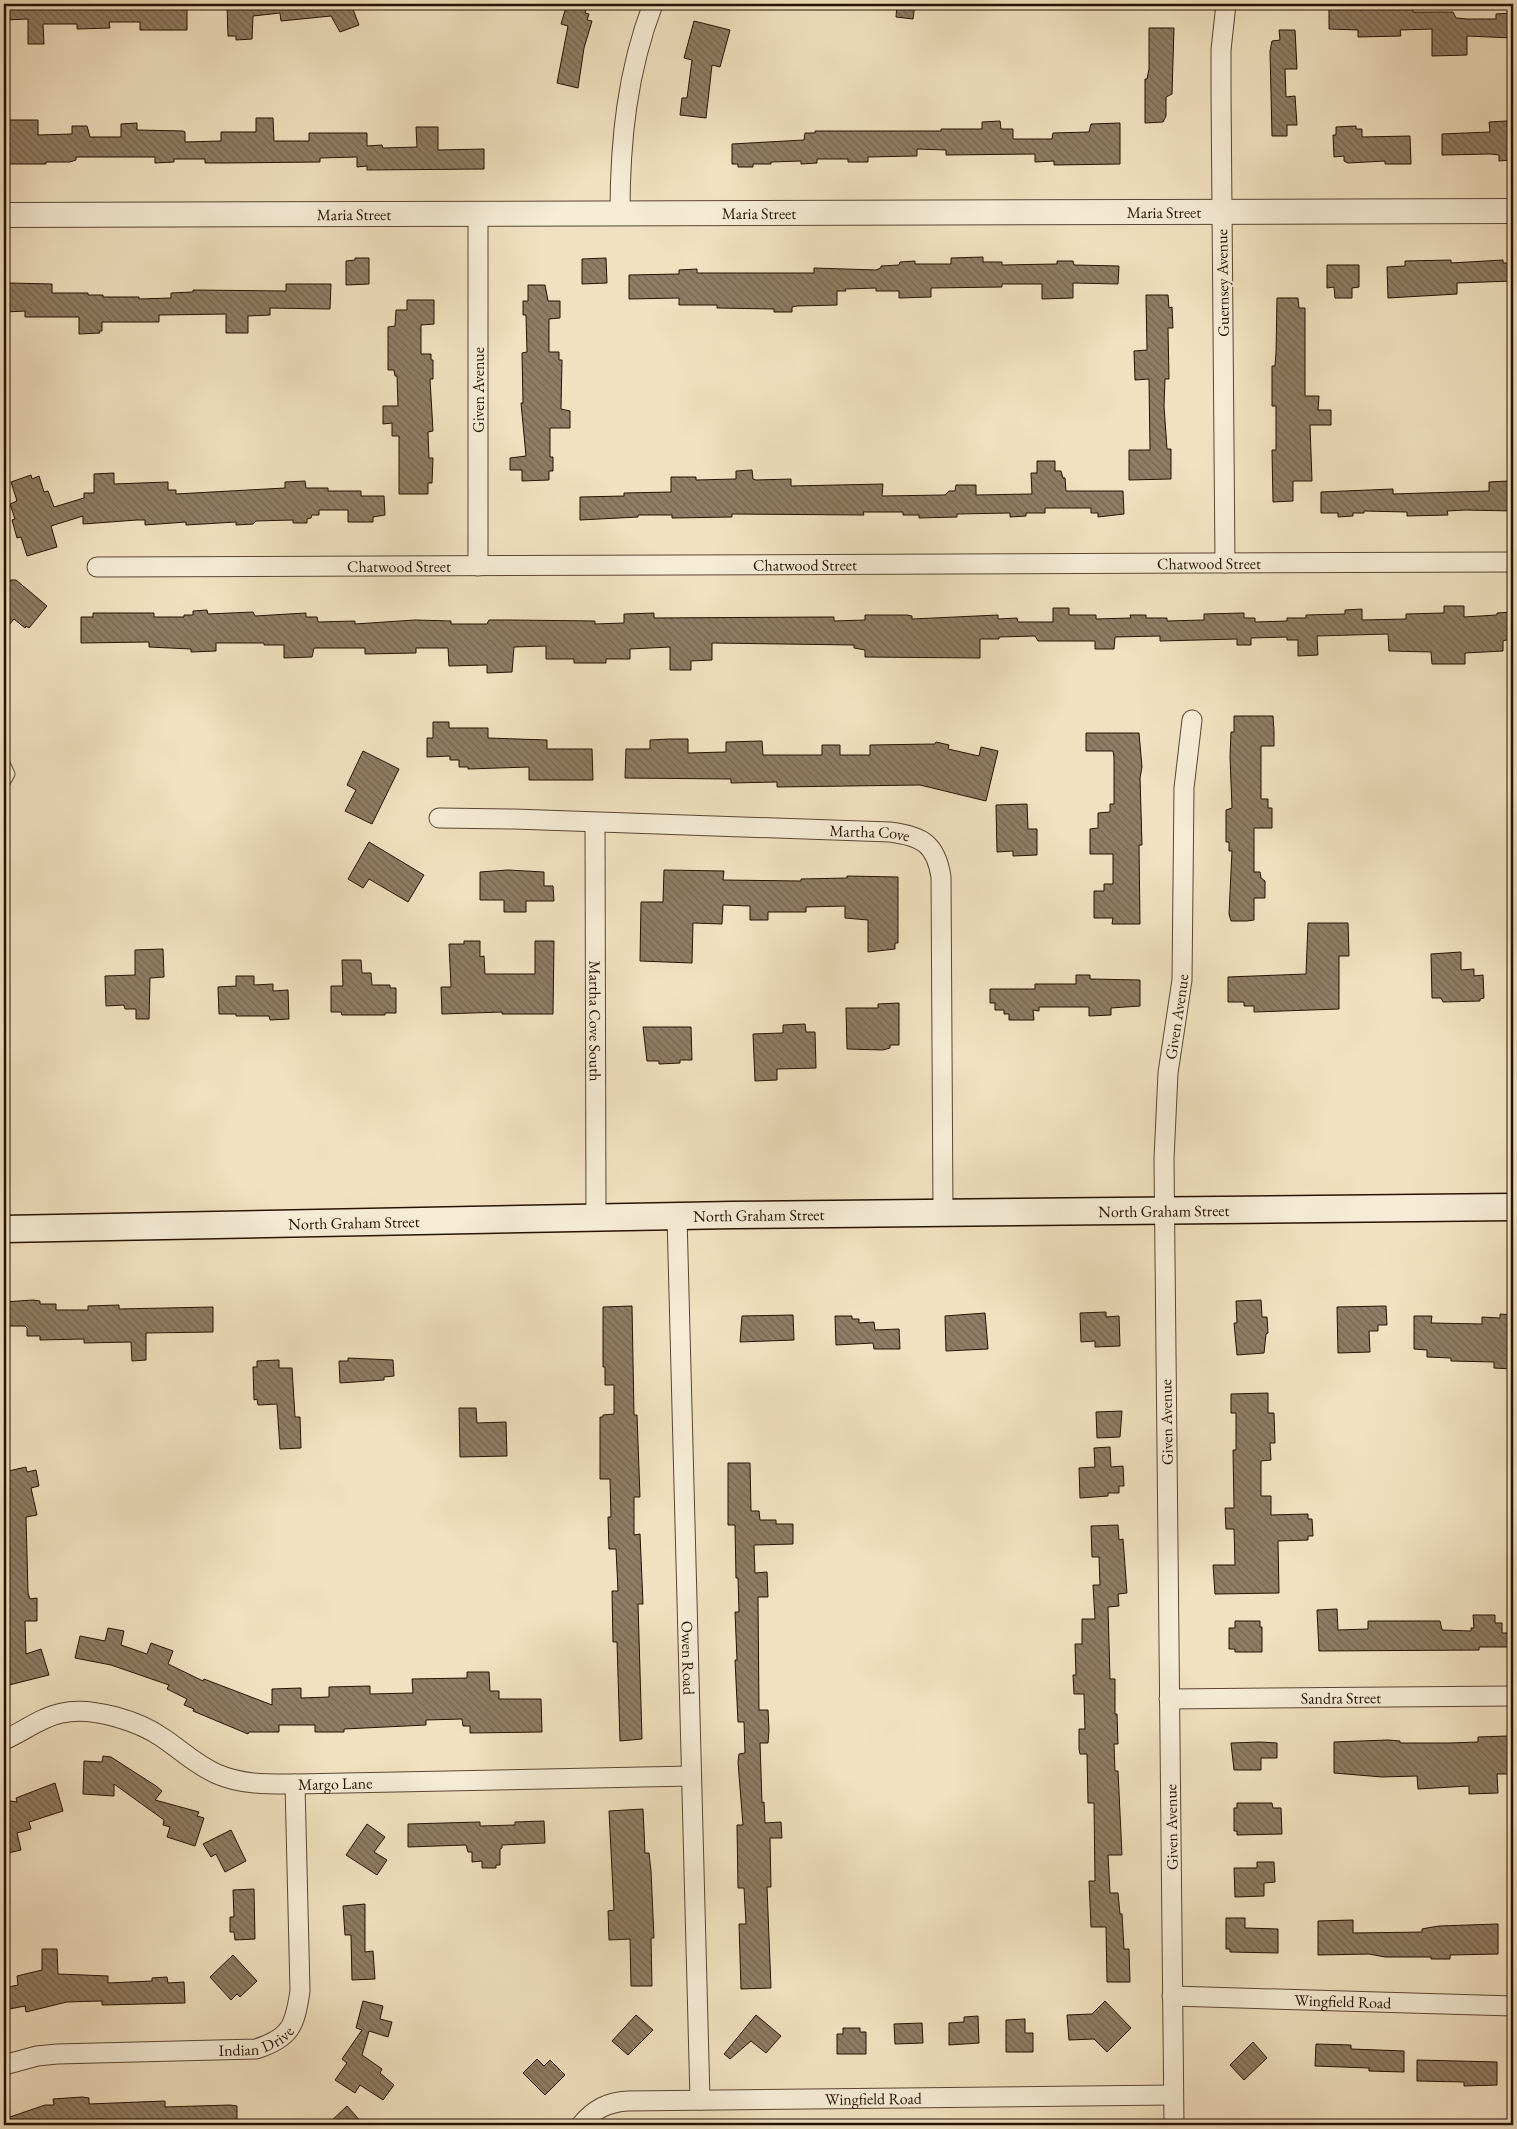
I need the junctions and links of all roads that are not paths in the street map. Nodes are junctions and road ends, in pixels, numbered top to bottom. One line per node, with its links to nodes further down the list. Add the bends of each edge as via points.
1 (653, 4): 5 (street, via 628,93 623,130)
2 (1226, 4): 4 (street, Guernsey Avenue, via 1221,50)
3 (1513, 211): 4 (street, Maria Street)
4 (1221, 212): 5 (street, Maria Street); 9 (street, Guernsey Avenue)
5 (620, 213): 6 (street, Maria Street)
6 (478, 214): 7 (street, Maria Street); 10 (street, Given Avenue)
7 (4, 215)
8 (1513, 562): 9 (street, Chatwood Street)
9 (1225, 563): 10 (street, Chatwood Street)
10 (478, 566): 11 (street, Chatwood Street)
11 (97, 567)
12 (1192, 720): 18 (street, Given Avenue, via 1184,788 1182,980 1168,1073)
13 (4, 761): 14 (lane, via 10,774)
14 (4, 785)
15 (439, 818): 16 (street, Martha Cove)
16 (595, 823): 19 (street, Martha Cove, via 890,832 915,837 929,846 935,854 940,877); 21 (street, Martha Cove South)
17 (1513, 1207): 18 (main road, North Graham Street)
18 (1164, 1209): 19 (main road, North Graham Street); 24 (street, Given Avenue)
19 (943, 1212): 20 (main road, North Graham Street)
20 (677, 1216): 21 (main road, North Graham Street); 26 (street, Owen Road)
21 (596, 1217): 22 (main road, North Graham Street)
22 (4, 1229)
23 (1513, 1696): 24 (street, Sandra Street)
24 (1169, 1698): 28 (street, Given Avenue)
25 (4, 1740): 27 (street, Margo Lane, via 61,1713 89,1712 148,1728 201,1766 230,1779 247,1783)
26 (690, 1776): 27 (street, Margo Lane); 32 (street, Owen Road)
27 (295, 1784): 30 (street, Indian Drive, via 300,1991 296,2015 286,2034 275,2043 256,2049 57,2054)
28 (1172, 1996): 29 (street, Wingfield Road); 31 (street, Given Avenue)
29 (1513, 2006)
30 (4, 2066)
31 (1173, 2095): 32 (street, Wingfield Road); 34 (street, Given Avenue)
32 (700, 2100): 33 (street, Wingfield Road, via 617,2102 597,2109)
33 (581, 2125)
34 (1174, 2125)

